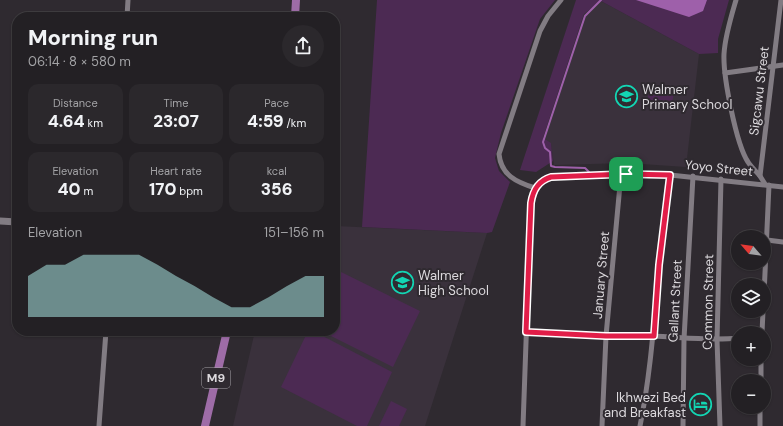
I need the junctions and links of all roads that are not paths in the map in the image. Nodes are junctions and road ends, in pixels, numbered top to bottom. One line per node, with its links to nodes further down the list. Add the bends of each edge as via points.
1 (128, 0): 6 (street)
2 (296, 0): 7 (main road)
3 (561, 0): 18 (street, via 540,30 499,154 500,165 506,174)
4 (736, 0): 10 (street, via 724,54)
5 (781, 0): 9 (street, Sigcawu Street)
6 (127, 12)
7 (295, 12)
8 (783, 65): 9 (street)
9 (773, 66): 10 (street); 14 (street, Sigcawu Street)
10 (725, 73): 14 (street, via 738,140 747,162)
11 (621, 174): 12 (street, Yoyo Street); 18 (street, Yoyo Street, via 551,177 544,179); 27 (street, January Street)
12 (670, 175): 13 (street, Yoyo Street); 28 (street, via 659,265)
13 (693, 176): 15 (street, Yoyo Street); 29 (street, Gallant Street)
14 (760, 176): 16 (street)
15 (721, 179): 16 (street, Yoyo Street); 31 (street, Common Street)
16 (767, 185): 17 (street, Yoyo Street); 21 (street)
17 (783, 187)
18 (535, 188): 24 (street, via 531,203)
19 (0, 221): 20 (street)
20 (12, 222)
21 (767, 230)
22 (771, 240): 23 (street)
23 (783, 242)
24 (526, 332): 27 (street); 35 (street)
25 (106, 336): 33 (street)
26 (227, 336): 34 (main road, M9)
27 (606, 336): 28 (street); 36 (street, January Street)
28 (654, 336): 29 (street); 37 (street)
29 (684, 339): 31 (street); 38 (street, Gallant Street)
30 (731, 339): 31 (street)
31 (717, 340): 39 (street, Common Street)
32 (760, 414): 40 (street)
33 (99, 426)
34 (205, 426)
35 (523, 426)
36 (602, 426)
37 (640, 426)
38 (683, 426)
39 (720, 426)
40 (760, 426)

